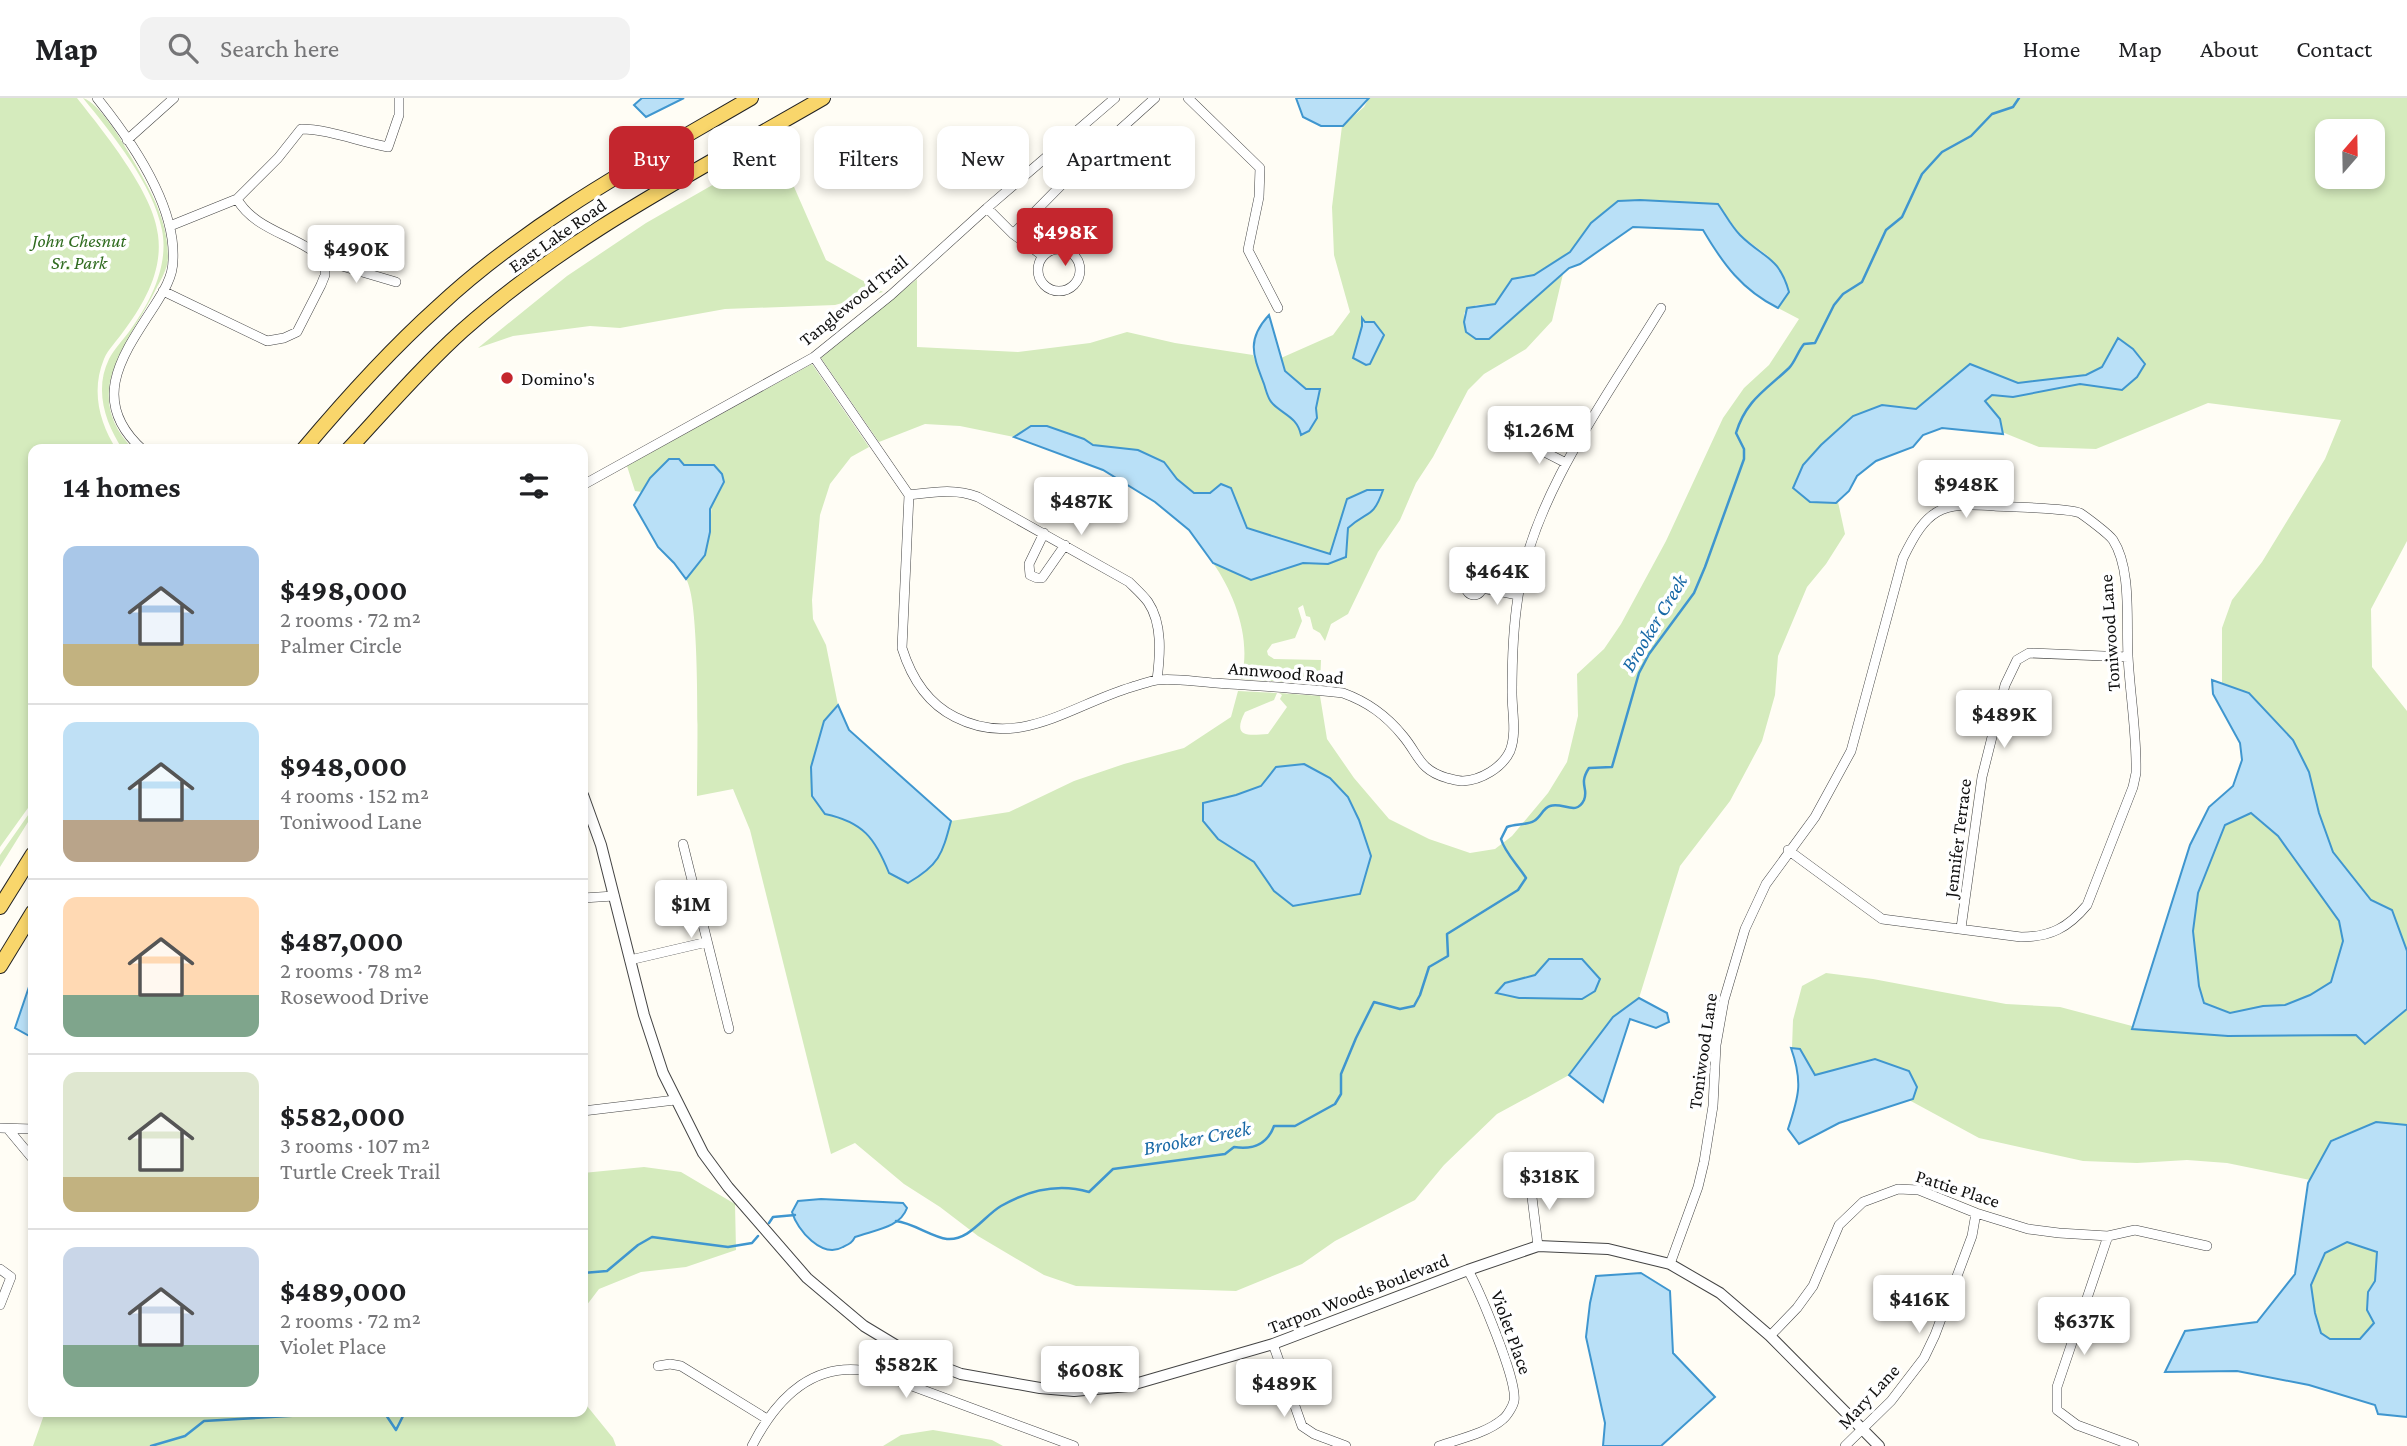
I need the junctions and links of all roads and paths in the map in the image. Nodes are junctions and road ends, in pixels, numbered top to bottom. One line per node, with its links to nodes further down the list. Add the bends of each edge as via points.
1 (97, 98): 9 (street)
2 (174, 98): 9 (street)
3 (399, 98): 10 (street, via 399,116 388,146 301,129)
4 (751, 98): 23 (main road, East Lake Road, via 640,162 498,257 438,306)
5 (823, 98): 24 (main road, East Lake Road, via 658,192 519,284 462,331)
6 (1115, 98): 11 (street, Tanglewood Trail)
7 (1155, 98): 13 (street)
8 (1188, 98): 18 (street, via 1260,168 1248,250)
9 (127, 140): 12 (street, via 163,202)
10 (237, 199): 12 (street); 15 (street, via 257,222 313,249)
11 (987, 208): 13 (street); 20 (street, Tanglewood Trail)
12 (170, 226): 17 (street, via 173,260)
13 (1013, 234): 14 (street)
14 (1043, 256): 14 (street, via 1055,249 1074,255 1080,267 1078,281 1060,291 1047,287 1038,269)
15 (325, 261): 16 (street); 17 (street, via 325,275 298,332 284,338 267,341)
16 (396, 282)
17 (163, 291): 22 (street, via 130,343 115,382 118,421)
18 (1278, 308)
19 (1661, 308): 25 (street, Annwood Road)
20 (814, 357): 26 (street, Tanglewood Trail); 27 (street)
21 (1525, 442): 25 (street)
22 (137, 444)
23 (308, 444)
24 (354, 444)
25 (1566, 463): 31 (street, Annwood Road, via 1532,541)
26 (588, 482)
27 (909, 495): 28 (street, via 965,492); 33 (street, Annwood Road, via 902,648 909,670 946,713 969,724 1013,730)
28 (1044, 533): 29 (street); 29 (street, via 1029,564 1033,578 1042,578)
29 (1065, 545): 33 (street, via 1129,582 1148,602 1159,638)
30 (1482, 589): 31 (street)
31 (1518, 595): 33 (street, Annwood Road, via 1514,732 1509,752 1479,779 1460,781 1434,774 1418,761 1404,736 1383,715 1366,701 1343,693)
32 (2128, 657): 36 (street, Toniwood Lane, via 2125,587 2112,539 2079,513 1969,504 1944,507 1916,532 1903,558 1851,751 1815,817); 42 (street, Jennifer Terrace, via 2029,653 2017,660 2005,685 1982,777); 42 (street, Toniwood Lane, via 2136,774 2087,905 2074,921 2041,937)
33 (1157, 680)
34 (588, 809): 38 (street, Tarpon Woods Boulevard)
35 (683, 844): 43 (street)
36 (1788, 850): 42 (street, Toniwood Lane, via 1882,919); 57 (street, Toniwood Lane, via 1745,929 1724,1000 1704,1162)
37 (28, 862): 40 (main road)
38 (614, 896): 39 (street); 44 (street, Tarpon Woods Boulevard)
39 (588, 898)
40 (0, 907)
41 (28, 920): 45 (main road)
42 (1961, 928)
43 (707, 942): 44 (street); 46 (street)
44 (630, 960): 47 (street, Tarpon Woods Boulevard, via 644,1015)
45 (0, 966)
46 (729, 1029)
47 (675, 1100): 48 (street); 62 (street, Tarpon Woods Boulevard, via 728,1187 807,1278 864,1326 912,1355 961,1374 1074,1391 1128,1386)
48 (588, 1110)
49 (4, 1128): 50 (street); 51 (street)
50 (28, 1129)
51 (28, 1154)
52 (1530, 1181): 56 (street)
53 (1976, 1213): 54 (street, Pattie Place, via 2028,1229); 61 (street, Pattie Place, via 1919,1190 1898,1189 1863,1202 1839,1226 1812,1286); 65 (street, Mary Lane, via 1972,1236 1924,1357 1891,1401)
54 (2108, 1236): 55 (street, Pattie Place, via 2134,1230); 72 (street, via 2057,1387 2057,1410 2077,1425)
55 (2207, 1245)
56 (1538, 1247): 57 (street, Tarpon Woods Boulevard, via 1608,1249); 59 (street, Tarpon Woods Boulevard)
57 (1670, 1264): 61 (street, Tarpon Woods Boulevard, via 1720,1293)
58 (0, 1269): 60 (street, via 11,1277)
59 (1468, 1270): 62 (street, Tarpon Woods Boulevard); 69 (street, Violet Place, via 1513,1384 1514,1400 1505,1418)
60 (0, 1305)
61 (1770, 1336): 65 (street, Tarpon Woods Boulevard)
62 (1273, 1345): 68 (street, via 1302,1426)
63 (659, 1366): 64 (street, via 681,1366)
64 (767, 1419): 66 (street); 67 (street, via 785,1397 808,1380 843,1371 868,1371)
65 (1862, 1429): 70 (street, Mary Lane); 71 (street, Tarpon Woods Boulevard)
66 (752, 1446)
67 (1074, 1446)
68 (1346, 1446)
69 (1439, 1446)
70 (1844, 1446)
71 (1880, 1446)
72 (2134, 1446)

